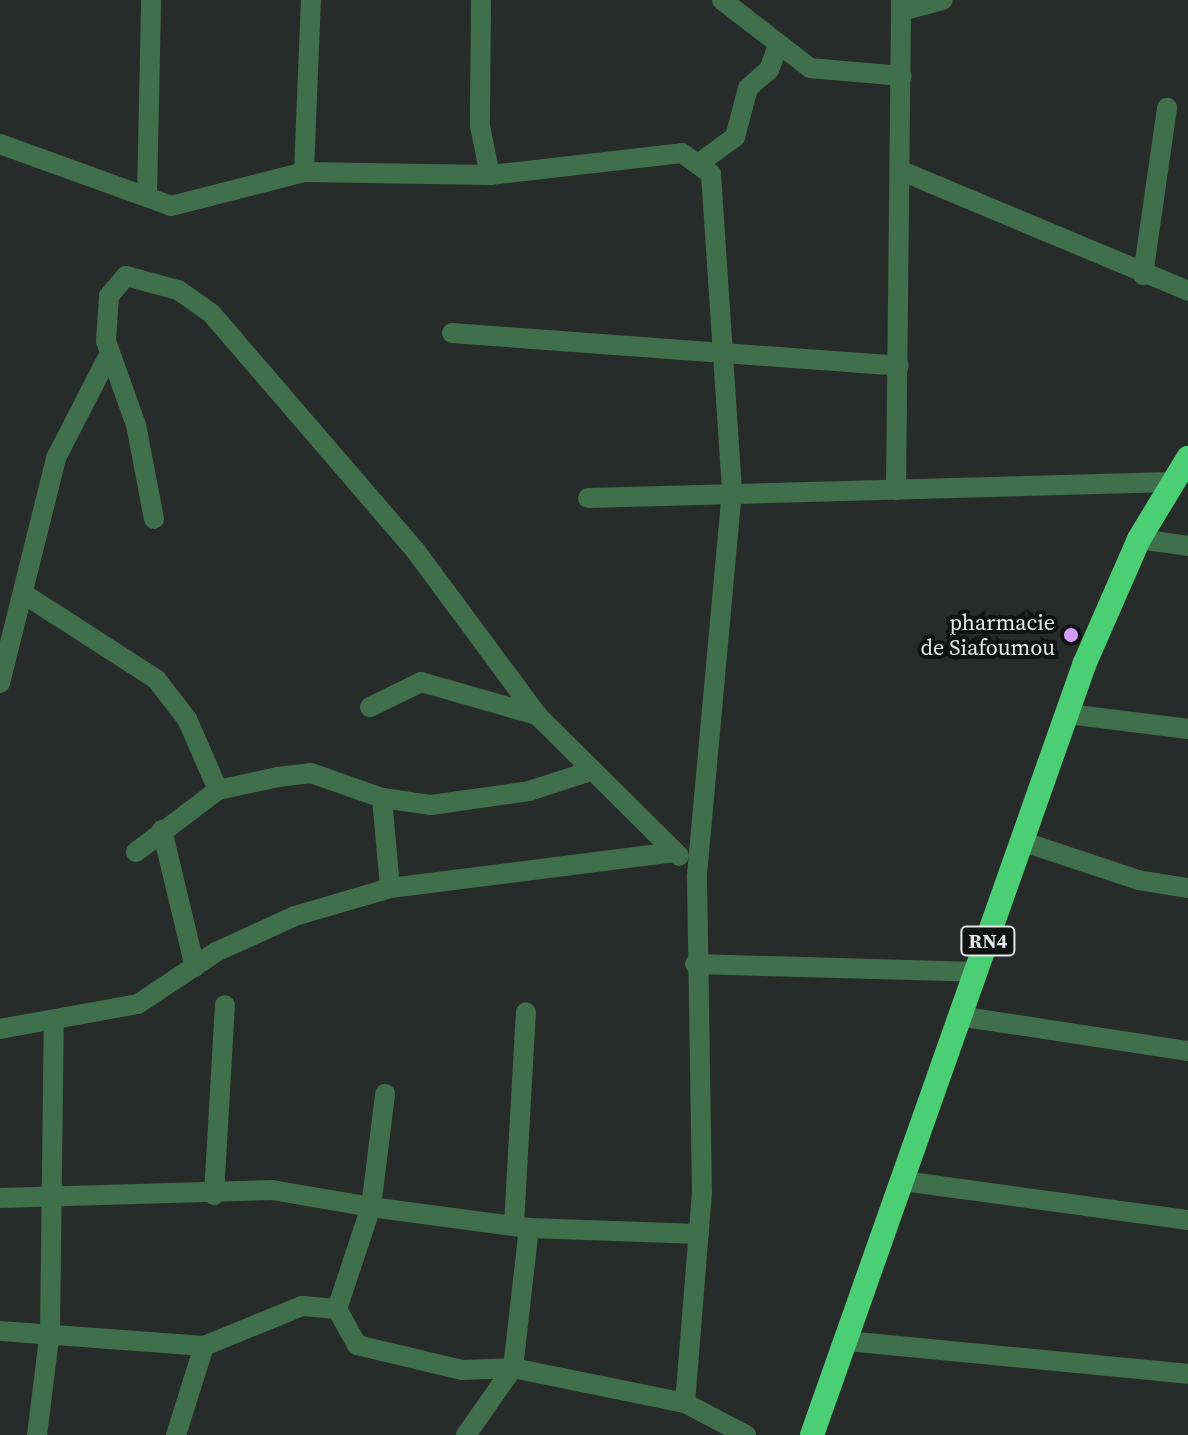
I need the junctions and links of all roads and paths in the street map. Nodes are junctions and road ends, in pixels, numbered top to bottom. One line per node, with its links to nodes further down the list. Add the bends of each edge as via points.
1 (151, 0): 16 (street)
2 (311, 0): 13 (street)
3 (481, 0): 15 (street, via 480,126)
4 (722, 0): 7 (street)
5 (943, 0): 6 (street)
6 (901, 5): 9 (street)
7 (745, 10): 8 (street)
8 (777, 48): 9 (street, via 810,68); 12 (street, via 769,70 748,88 735,137)
9 (902, 76): 14 (street)
10 (1167, 108): 17 (street)
11 (0, 144): 16 (street)
12 (702, 161): 15 (street, via 682,153); 20 (street, via 711,174)
13 (304, 172): 15 (street); 16 (street, via 256,179 191,205)
14 (904, 172): 17 (street); 22 (street)
15 (490, 175)
16 (147, 196)
17 (1143, 275): 18 (street)
18 (1188, 291)
19 (452, 333): 20 (street)
20 (724, 350): 22 (street); 25 (street)
21 (109, 355): 28 (street, via 136,425); 31 (street, via 56,458); 35 (street, via 104,318 109,296 126,276 178,290 211,313 415,550)
22 (899, 366): 26 (street)
23 (1188, 458): 24 (highway, RN4)
24 (1172, 482): 26 (street); 29 (highway, RN4)
25 (732, 490): 26 (street); 27 (street); 44 (street)
26 (896, 490)
27 (588, 498)
28 (154, 519)
29 (1139, 539): 30 (street); 34 (highway, RN4)
30 (1188, 546)
31 (27, 596): 32 (street); 38 (street, via 156,679 187,719)
32 (0, 683)
33 (370, 707): 35 (street, via 421,682)
34 (1068, 714): 36 (street); 41 (highway, RN4)
35 (537, 715): 37 (street)
36 (1188, 729)
37 (591, 771): 39 (street, via 473,802); 43 (street)
38 (218, 790): 39 (street, via 311,773); 40 (street)
39 (382, 798): 45 (street)
40 (162, 830): 42 (street); 48 (street)
41 (1024, 842): 46 (street, via 1138,880); 49 (highway, RN4)
42 (136, 852)
43 (675, 852): 44 (street); 45 (street)
44 (697, 877): 47 (street)
45 (390, 888): 48 (street, via 295,916)
46 (1188, 888)
47 (695, 964): 49 (street); 64 (street)
48 (195, 967): 53 (street, via 138,1004)
49 (977, 972): 52 (highway, RN4)
50 (225, 1005): 58 (street)
51 (526, 1012): 63 (street)
52 (959, 1016): 55 (street); 57 (highway, RN4)
53 (54, 1020): 54 (street); 60 (street)
54 (0, 1029)
55 (1188, 1051)
56 (385, 1094): 61 (street)
57 (903, 1181): 62 (street); 68 (highway, RN4)
58 (214, 1195): 60 (street); 61 (street, via 272,1190)
59 (0, 1198): 60 (street)
60 (52, 1201): 67 (street)
61 (371, 1207): 63 (street); 65 (street)
62 (1188, 1220)
63 (522, 1226): 64 (street); 70 (street)
64 (699, 1234): 72 (street)
65 (337, 1309): 69 (street, via 302,1306); 70 (street, via 357,1345 462,1370)
66 (0, 1331): 67 (street)
67 (50, 1331): 69 (street); 73 (street)
68 (847, 1341): 71 (street); 77 (highway, RN4)
69 (204, 1346): 74 (street)
70 (513, 1368): 72 (street); 75 (street)
71 (1188, 1374)
72 (685, 1403): 76 (street)
73 (37, 1435)
74 (176, 1435)
75 (466, 1435)
76 (746, 1435)
77 (812, 1435)

